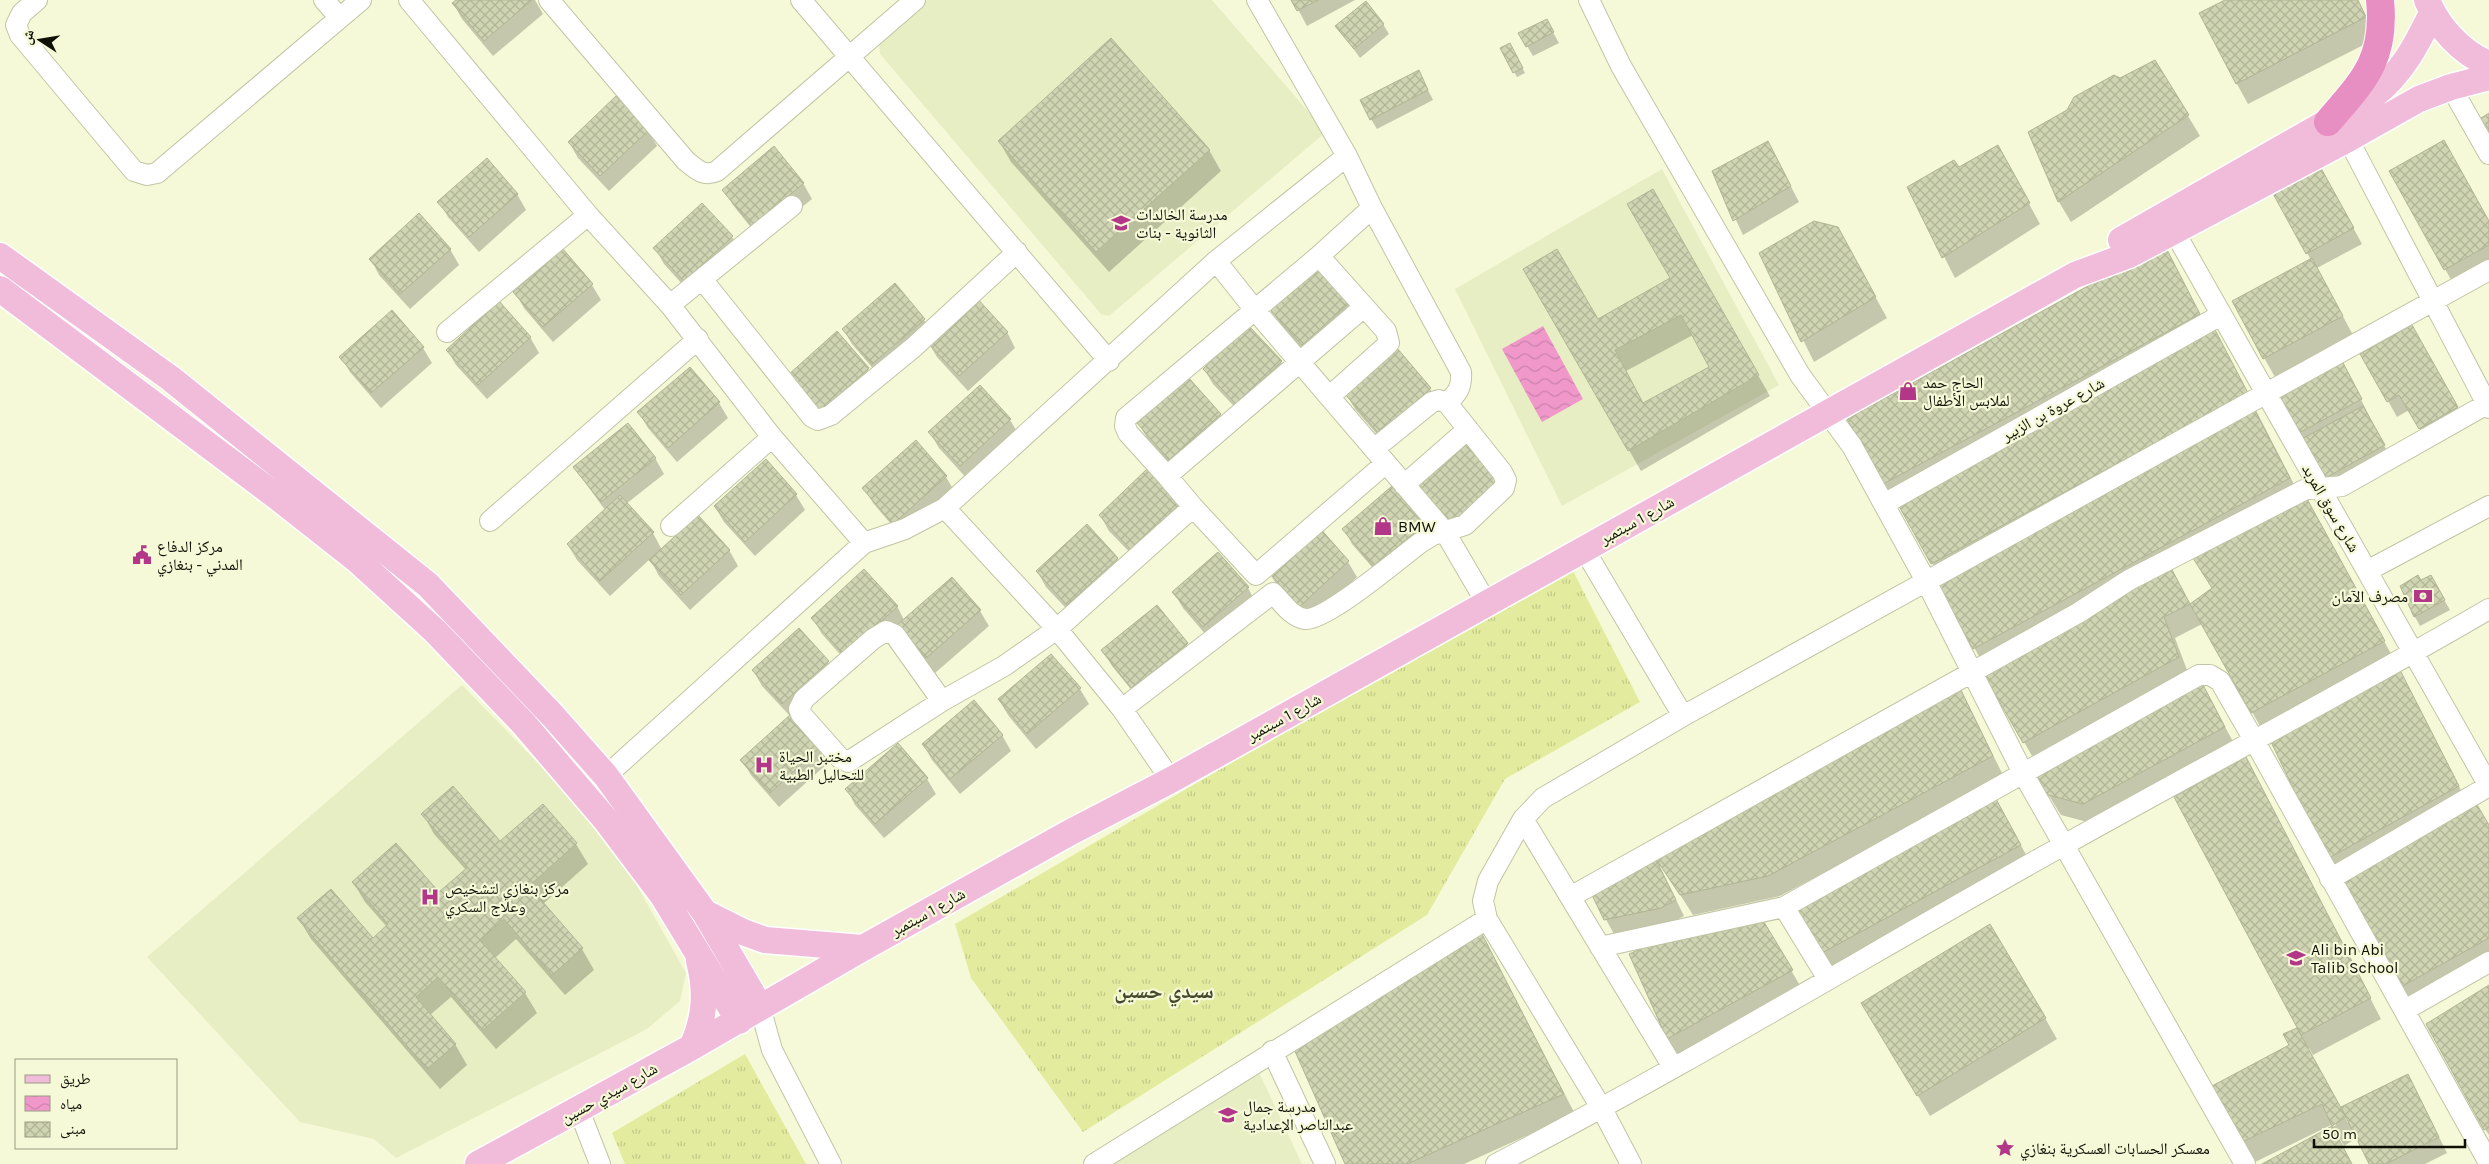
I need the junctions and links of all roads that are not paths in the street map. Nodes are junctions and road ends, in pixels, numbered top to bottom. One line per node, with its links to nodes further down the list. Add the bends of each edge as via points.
1 (37, 0): 12 (street, via 22,12 16,25 20,35 134,171 147,175 157,173)
2 (324, 0): 12 (street)
3 (361, 0): 12 (street)
4 (409, 0): 22 (street)
5 (549, 0): 13 (street, via 686,161 699,172 710,174 717,170)
6 (801, 0): 13 (street)
7 (915, 0): 13 (street)
8 (1257, 0): 19 (street)
9 (1589, 0): 45 (street, via 1621,66 1800,375)
10 (2380, 0): 17 (highway, via 2380,43 2372,67 2358,87)
11 (2429, 6): 14 (main road, via 2452,40); 17 (main road, via 2404,65 2390,83)
12 (339, 17)
13 (850, 55): 24 (street)
14 (2489, 64)
15 (2489, 76): 16 (main road)
16 (2451, 87): 17 (main road); 18 (street)
17 (2338, 131): 23 (main road); 29 (main road, via 2122,240); 32 (street)
18 (2489, 154)
19 (1347, 156): 21 (street); 27 (street)
20 (792, 206): 30 (street)
21 (1372, 208): 26 (street); 43 (street, via 1461,372 1462,385)
22 (588, 215): 33 (street); 37 (street)
23 (2174, 231): 29 (main road, via 2129,255); 36 (street, شارع سوق المربد)
24 (1017, 252): 30 (street, via 914,347 830,415 818,420 812,417); 39 (street)
25 (0, 256): 75 (main road, via 170,378 428,585)
26 (1319, 256): 34 (street); 35 (street)
27 (1216, 262): 35 (street); 39 (street)
28 (2489, 270): 32 (street)
29 (2075, 276): 45 (main road, شارع 1 سبتمبر)
30 (702, 279): 33 (street)
31 (0, 289): 85 (main road, via 276,496 356,559 435,631 523,723 605,819 663,896)
32 (2432, 301): 41 (street); 44 (street)
33 (670, 305): 38 (street)
34 (1364, 307): 40 (street); 42 (street, via 1386,331 1389,343)
35 (1255, 310): 40 (street); 49 (street, via 1126,418 1128,433)
36 (2221, 315): 41 (street, شارع سوق المربد); 52 (street, شارع عروة بن الزبير)
37 (447, 332)
38 (698, 340): 47 (street); 56 (street)
39 (1109, 361): 55 (street)
40 (1301, 362): 42 (street); 49 (street)
41 (2266, 394): 51 (street, شارع سوق المربد); 63 (street)
42 (1330, 396): 48 (street)
43 (1447, 403): 46 (street); 48 (street, via 1432,402)
44 (2488, 406): 51 (street, via 2342,486)
45 (1829, 414): 52 (street, via 1852,446); 60 (main road, شارع 1 سبتمبر)
46 (1468, 429): 50 (street); 58 (street, via 1506,480 1504,488 1465,525)
47 (772, 437): 57 (street); 59 (street)
48 (1380, 456): 50 (street); 62 (street)
49 (1166, 476): 54 (street)
50 (1404, 484): 58 (street)
51 (2319, 486): 61 (street, شارع سوق المربد); 69 (street, via 2291,496 2129,580 2078,613)
52 (1884, 504): 63 (street)
53 (2489, 506): 61 (street)
54 (1193, 507): 62 (street); 67 (street)
55 (946, 508): 59 (street, via 905,529); 67 (street)
56 (490, 521)
57 (671, 526)
58 (1445, 532): 64 (street, via 1420,543 1320,616 1306,619 1295,616); 65 (street)
59 (864, 543): 75 (street)
60 (1584, 549): 65 (main road, شارع 1 سبتمبر); 72 (street)
61 (2367, 571): 68 (street, شارع سوق المربد)
62 (1256, 574): 64 (street)
63 (1927, 583): 69 (street); 72 (street)
64 (1273, 593): 71 (street)
65 (1487, 604): 76 (main road, شارع 1 سبتمبر)
66 (2489, 609): 68 (street)
67 (1057, 629): 70 (street, via 1004,666); 71 (street)
68 (2414, 654): 73 (street); 77 (street, شارع سوق المربد)
69 (1972, 671): 74 (street); 81 (street)
70 (942, 701): 70 (street, via 894,635 886,631 804,699 799,709 840,758 848,762)
71 (1122, 709): 76 (street)
72 (1683, 716): 78 (street, via 1543,798)
73 (2254, 740): 74 (street, via 2220,681 2210,675 2199,675); 79 (street); 80 (street)
74 (2024, 775): 79 (street); 82 (street)
75 (606, 776): 83 (main road)
76 (1171, 780): 87 (main road, شارع 1 سبتمبر)
77 (2489, 786): 80 (street)
78 (1523, 819): 81 (street); 84 (street, via 1488,881 1483,901)
79 (2064, 845): 89 (street); 105 (street)
80 (2330, 879): 90 (street)
81 (1570, 897): 86 (street)
82 (1784, 907): 86 (street); 89 (street)
83 (705, 913): 87 (main road, via 765,940); 91 (main road)
84 (1487, 919): 93 (street); 95 (street)
85 (695, 946): 91 (main road); 92 (main road, via 702,976 703,1013)
86 (1600, 947): 94 (street)
87 (863, 948): 91 (main road, شارع 1 سبتمبر)
88 (2489, 962): 90 (street)
89 (1828, 979): 94 (street)
90 (2405, 1010): 97 (street)
91 (750, 1014): 92 (main road, شارع سيدي حسين); 100 (street)
92 (692, 1047): 96 (main road, شارع سيدي حسين)
93 (1272, 1051): 101 (street); 102 (street)
94 (1673, 1067): 95 (street)
95 (1602, 1109): 103 (street); 104 (street)
96 (579, 1110): 98 (main road, شارع سيدي حسين); 99 (street)
97 (2489, 1162)
98 (478, 1164)
99 (600, 1164)
100 (831, 1164)
101 (1094, 1164)
102 (1325, 1164)
103 (1496, 1164)
104 (1631, 1164)
105 (2245, 1164)

